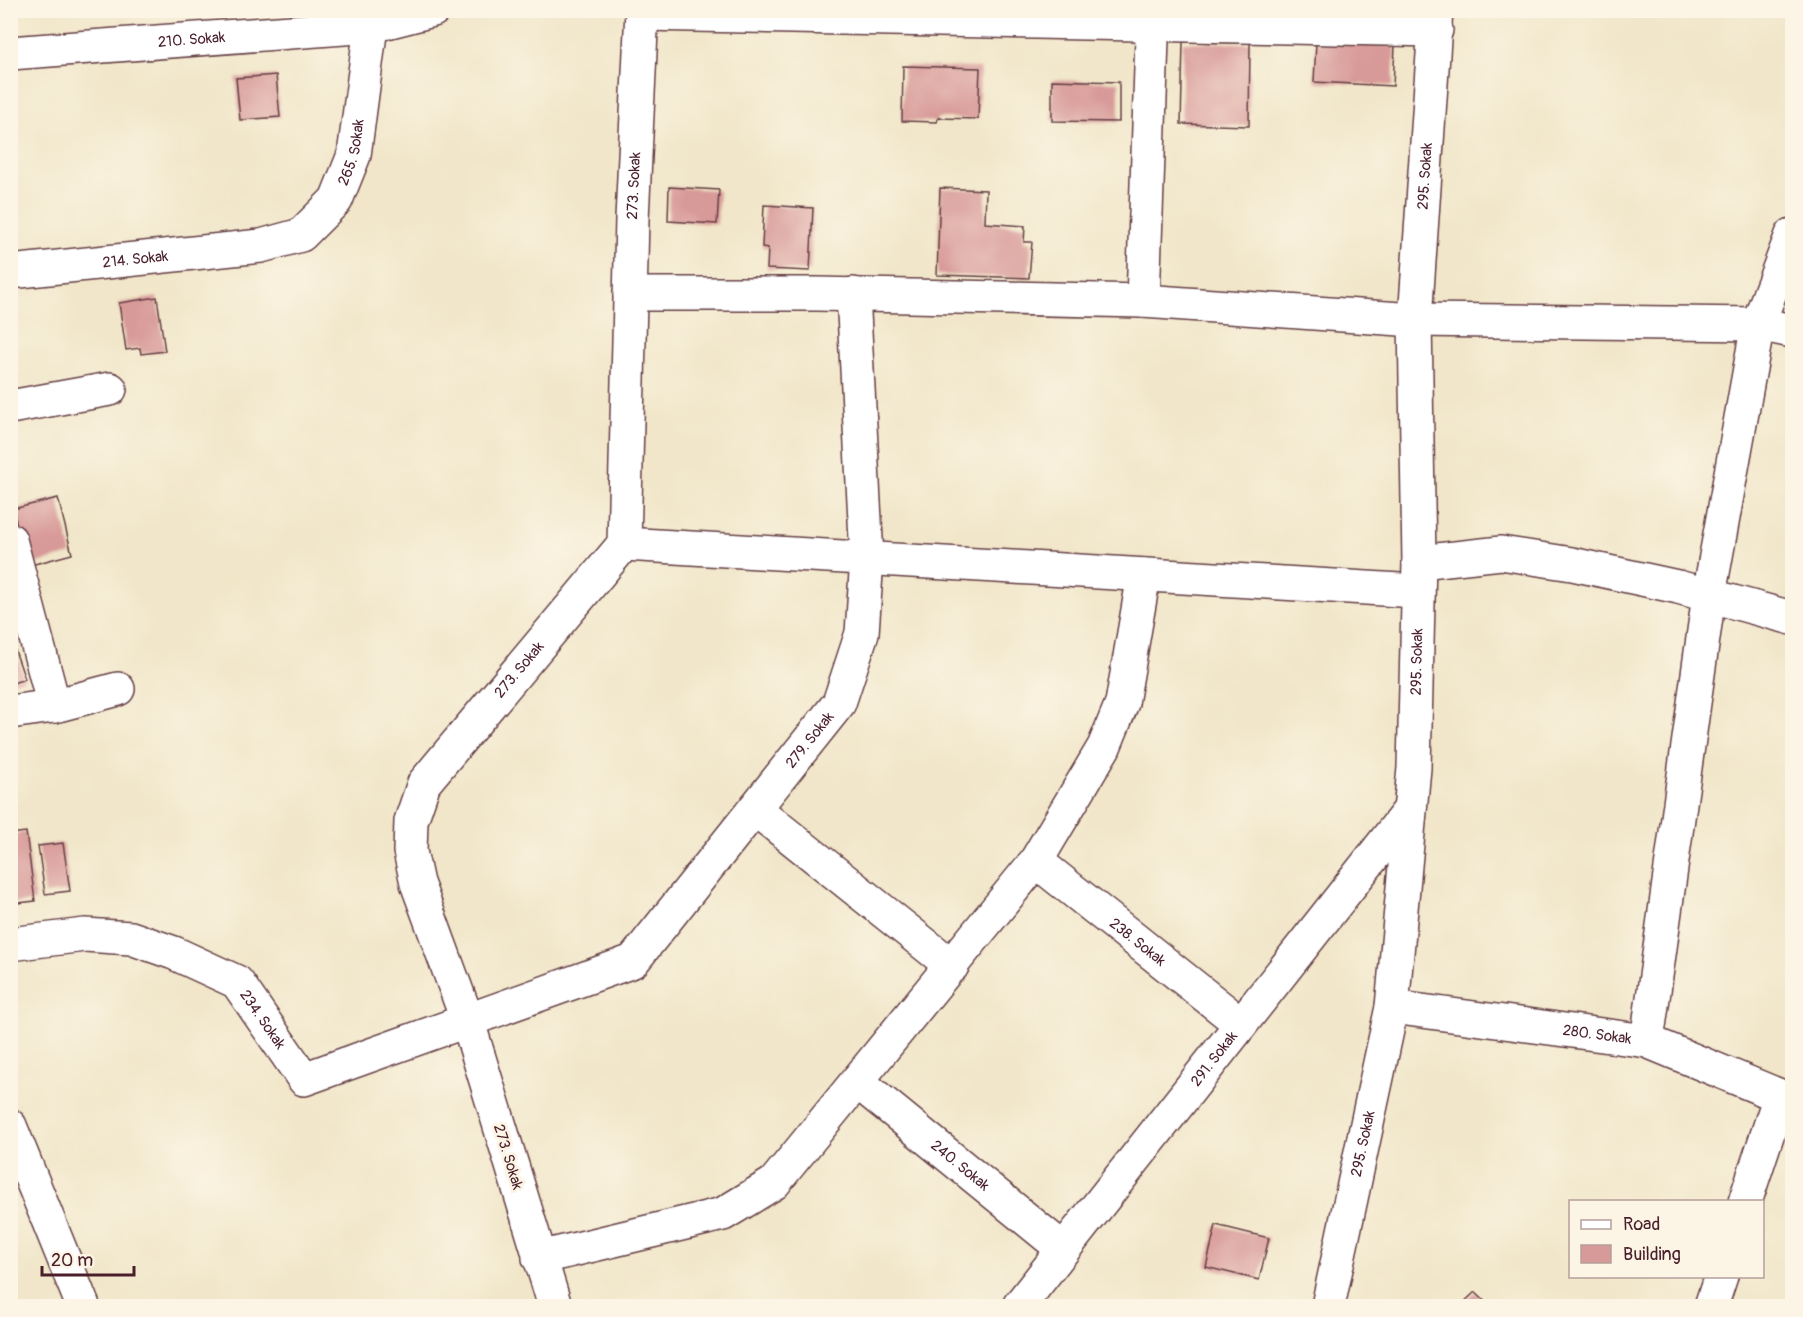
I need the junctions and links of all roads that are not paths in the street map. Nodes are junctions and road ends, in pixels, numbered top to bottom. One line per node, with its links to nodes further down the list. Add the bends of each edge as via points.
1 (433, 10): 5 (street, 210. Sokak)
2 (642, 12): 3 (street); 11 (street, 273. Sokak)
3 (904, 15): 4 (street)
4 (1152, 17): 6 (street); 13 (street)
5 (370, 18): 7 (street, 210. Sokak); 9 (street, 265. Sokak, via 354,155 336,200 301,235)
6 (1436, 20): 14 (street, 295. Sokak)
7 (10, 53)
8 (1792, 235): 15 (street)
9 (261, 246): 10 (street, 214. Sokak)
10 (10, 272)
11 (630, 294): 12 (street); 20 (street, 273. Sokak)
12 (853, 294): 13 (street); 21 (street, 279. Sokak)
13 (1143, 301): 14 (street)
14 (1415, 320): 15 (street); 23 (street, 295. Sokak)
15 (1758, 324): 16 (street); 24 (street)
16 (1792, 331)
17 (110, 389): 18 (street)
18 (10, 407)
19 (10, 540): 27 (street)
20 (624, 544): 21 (street); 35 (street, 273. Sokak, via 424,783 411,820 410,851 417,883)
21 (867, 558): 22 (street); 29 (street, 279. Sokak, via 862,633 839,703)
22 (1144, 575): 23 (street); 31 (street, via 1122,703 1104,747)
23 (1418, 577): 24 (street, via 1501,553 1572,564); 30 (street, 295. Sokak, via 1414,768)
24 (1709, 595): 25 (street); 37 (street)
25 (1792, 618)
26 (118, 689): 27 (street)
27 (54, 706): 28 (street)
28 (10, 712)
29 (754, 809): 33 (street); 35 (street, 279. Sokak, via 633,961)
30 (1409, 811): 34 (street, 295. Sokak); 36 (street, 291. Sokak)
31 (1036, 861): 33 (street); 36 (street, 238. Sokak)
32 (10, 944): 35 (street, 234. Sokak, via 85,935 130,938 174,952 237,982 304,1079)
33 (952, 966): 38 (street)
34 (1392, 1007): 37 (street, 280. Sokak); 49 (street, 295. Sokak)
35 (468, 1022): 44 (street, 273. Sokak)
36 (1241, 1024): 43 (street, 291. Sokak)
37 (1647, 1041): 39 (street, 280. Sokak)
38 (858, 1082): 43 (street, 240. Sokak); 44 (street, via 774,1183 723,1214)
39 (1786, 1099): 42 (street)
40 (10, 1126): 41 (street)
41 (20, 1179): 46 (street)
42 (1746, 1200)
43 (1063, 1249): 48 (street, 291. Sokak)
44 (539, 1258): 47 (street, 273. Sokak)
45 (1720, 1278): 50 (street)
46 (83, 1306)
47 (555, 1306)
48 (1019, 1306)
49 (1328, 1306)
50 (1711, 1306)

